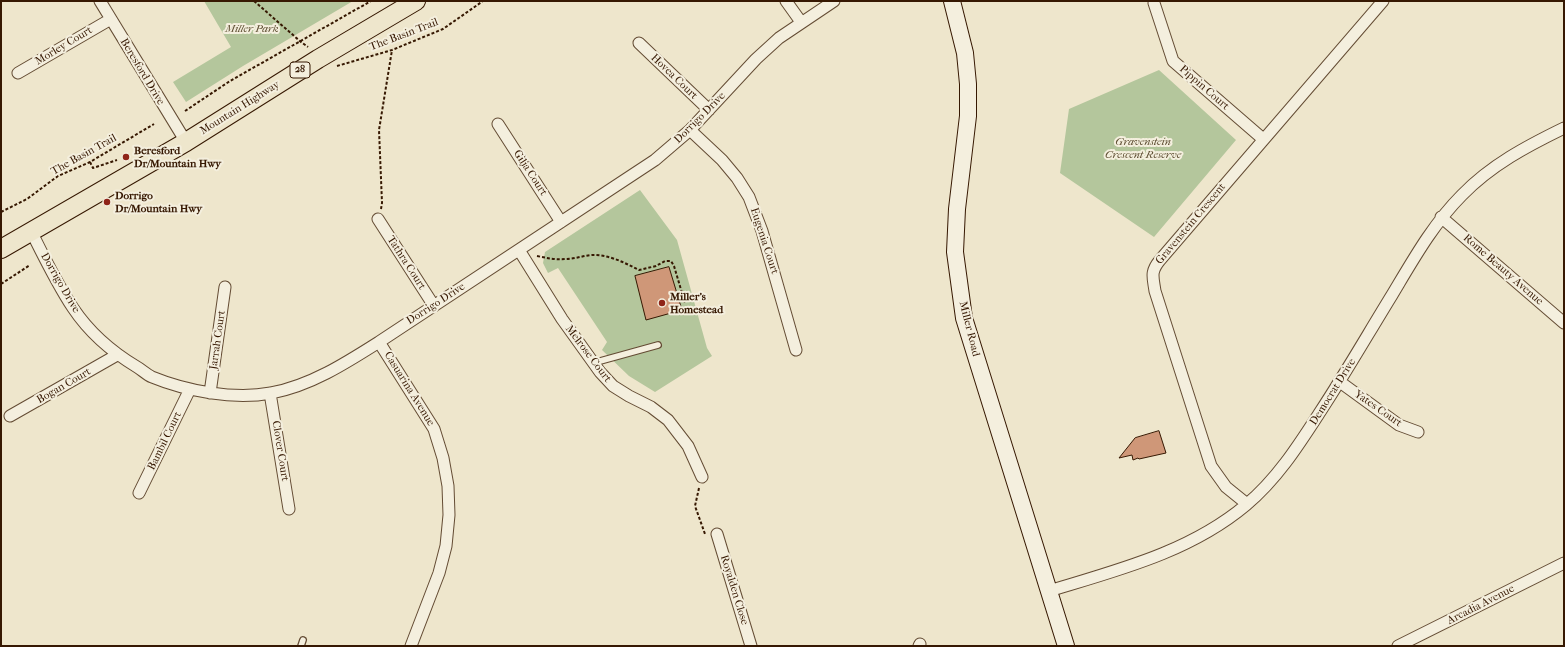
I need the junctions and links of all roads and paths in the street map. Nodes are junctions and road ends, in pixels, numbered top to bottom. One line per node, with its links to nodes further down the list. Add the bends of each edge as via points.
1 (100, 1): 11 (street, Beresford Drive)
2 (254, 1): 13 (path)
3 (371, 1): 13 (path)
4 (416, 1): 25 (main road, Mountain Highway / 28, via 318,58)
5 (483, 1): 15 (path, The Basin Trail, via 443,29)
6 (786, 1): 12 (street)
7 (834, 1): 12 (street, Dorrigo Drive)
8 (952, 1): 60 (main road, Miller Road, via 965,53 968,84 968,116 957,209 956,252 964,318)
9 (1383, 1): 24 (street, Gravenstein Crescent)
10 (1154, 3): 24 (street, Pippin Court, via 1173,61)
11 (111, 19): 17 (street, Morley Court); 25 (street, Beresford Drive)
12 (801, 22): 18 (street, Dorrigo Drive, via 756,59)
13 (301, 42): 19 (path, via 230,81)
14 (639, 43): 18 (street, Hovea Court)
15 (392, 50): 16 (path, The Basin Trail); 30 (path, via 379,130 382,203)
16 (337, 66)
17 (18, 73)
18 (709, 110): 23 (street, Dorrigo Drive)
19 (185, 111)
20 (154, 124): 27 (path, The Basin Trail)
21 (498, 124): 31 (street, Gilja Court)
22 (1564, 128): 29 (street, Democrat Drive, via 1508,158 1484,175)
23 (690, 130): 31 (street, Dorrigo Drive, via 655,160); 44 (street, Eugenia Court, via 722,160 749,197 762,231)
24 (1263, 139): 55 (street, Gravenstein Crescent, via 1155,266 1152,274 1155,292 1211,466 1226,487)
25 (186, 142): 32 (main road, Mountain Highway / 28)
26 (117, 160): 27 (path, via 93,168)
27 (90, 162): 28 (path, The Basin Trail, via 58,176 27,199)
28 (1, 212)
29 (1441, 218): 41 (street, Rome Beauty Avenue); 47 (street, Democrat Drive)
30 (378, 220): 40 (street, Tathra Court)
31 (561, 222): 34 (street, Dorrigo Drive)
32 (31, 231): 33 (main road, Mountain Highway / 28); 45 (street, Dorrigo Drive, via 73,308)
33 (1, 249)
34 (519, 250): 40 (street, Dorrigo Drive); 46 (street, Melrose Court)
35 (536, 256): 39 (path, via 550,259 606,256 639,270 671,261)
36 (30, 265): 37 (path)
37 (1, 284)
38 (225, 287): 49 (street, Jarrah Court)
39 (684, 303)
40 (434, 306): 42 (street, Dorrigo Drive)
41 (1564, 323)
42 (379, 342): 50 (street, Dorrigo Drive, via 346,363 305,383); 61 (street, Casuarina Avenue, via 434,430 448,486 446,546 439,573)
43 (658, 345): 46 (lane)
44 (796, 350)
45 (117, 355): 48 (street, Dorrigo Drive, via 151,376); 51 (street, Bogan Court)
46 (593, 363): 53 (street, Melrose Court, via 613,386 651,407 668,420 688,446)
47 (1340, 382): 52 (street, Yates Court, via 1399,425); 55 (street, Democrat Drive, via 1284,466)
48 (190, 389): 49 (street, Dorrigo Drive); 54 (street, Bambil Court)
49 (210, 393): 50 (street, Dorrigo Drive)
50 (270, 393): 56 (street, Clover Court)
51 (10, 416)
52 (1418, 432)
53 (702, 477): 58 (path, via 695,506)
54 (140, 492)
55 (1247, 504): 60 (street, Democrat Drive, via 1227,520 1161,555)
56 (289, 509)
57 (717, 534): 62 (street, Royalden Close)
58 (706, 538)
59 (1564, 563): 64 (street, Arcadia Avenue)
60 (1050, 591): 63 (main road, Miller Road)
61 (411, 646)
62 (751, 646)
63 (1066, 646)
64 (1398, 646)

